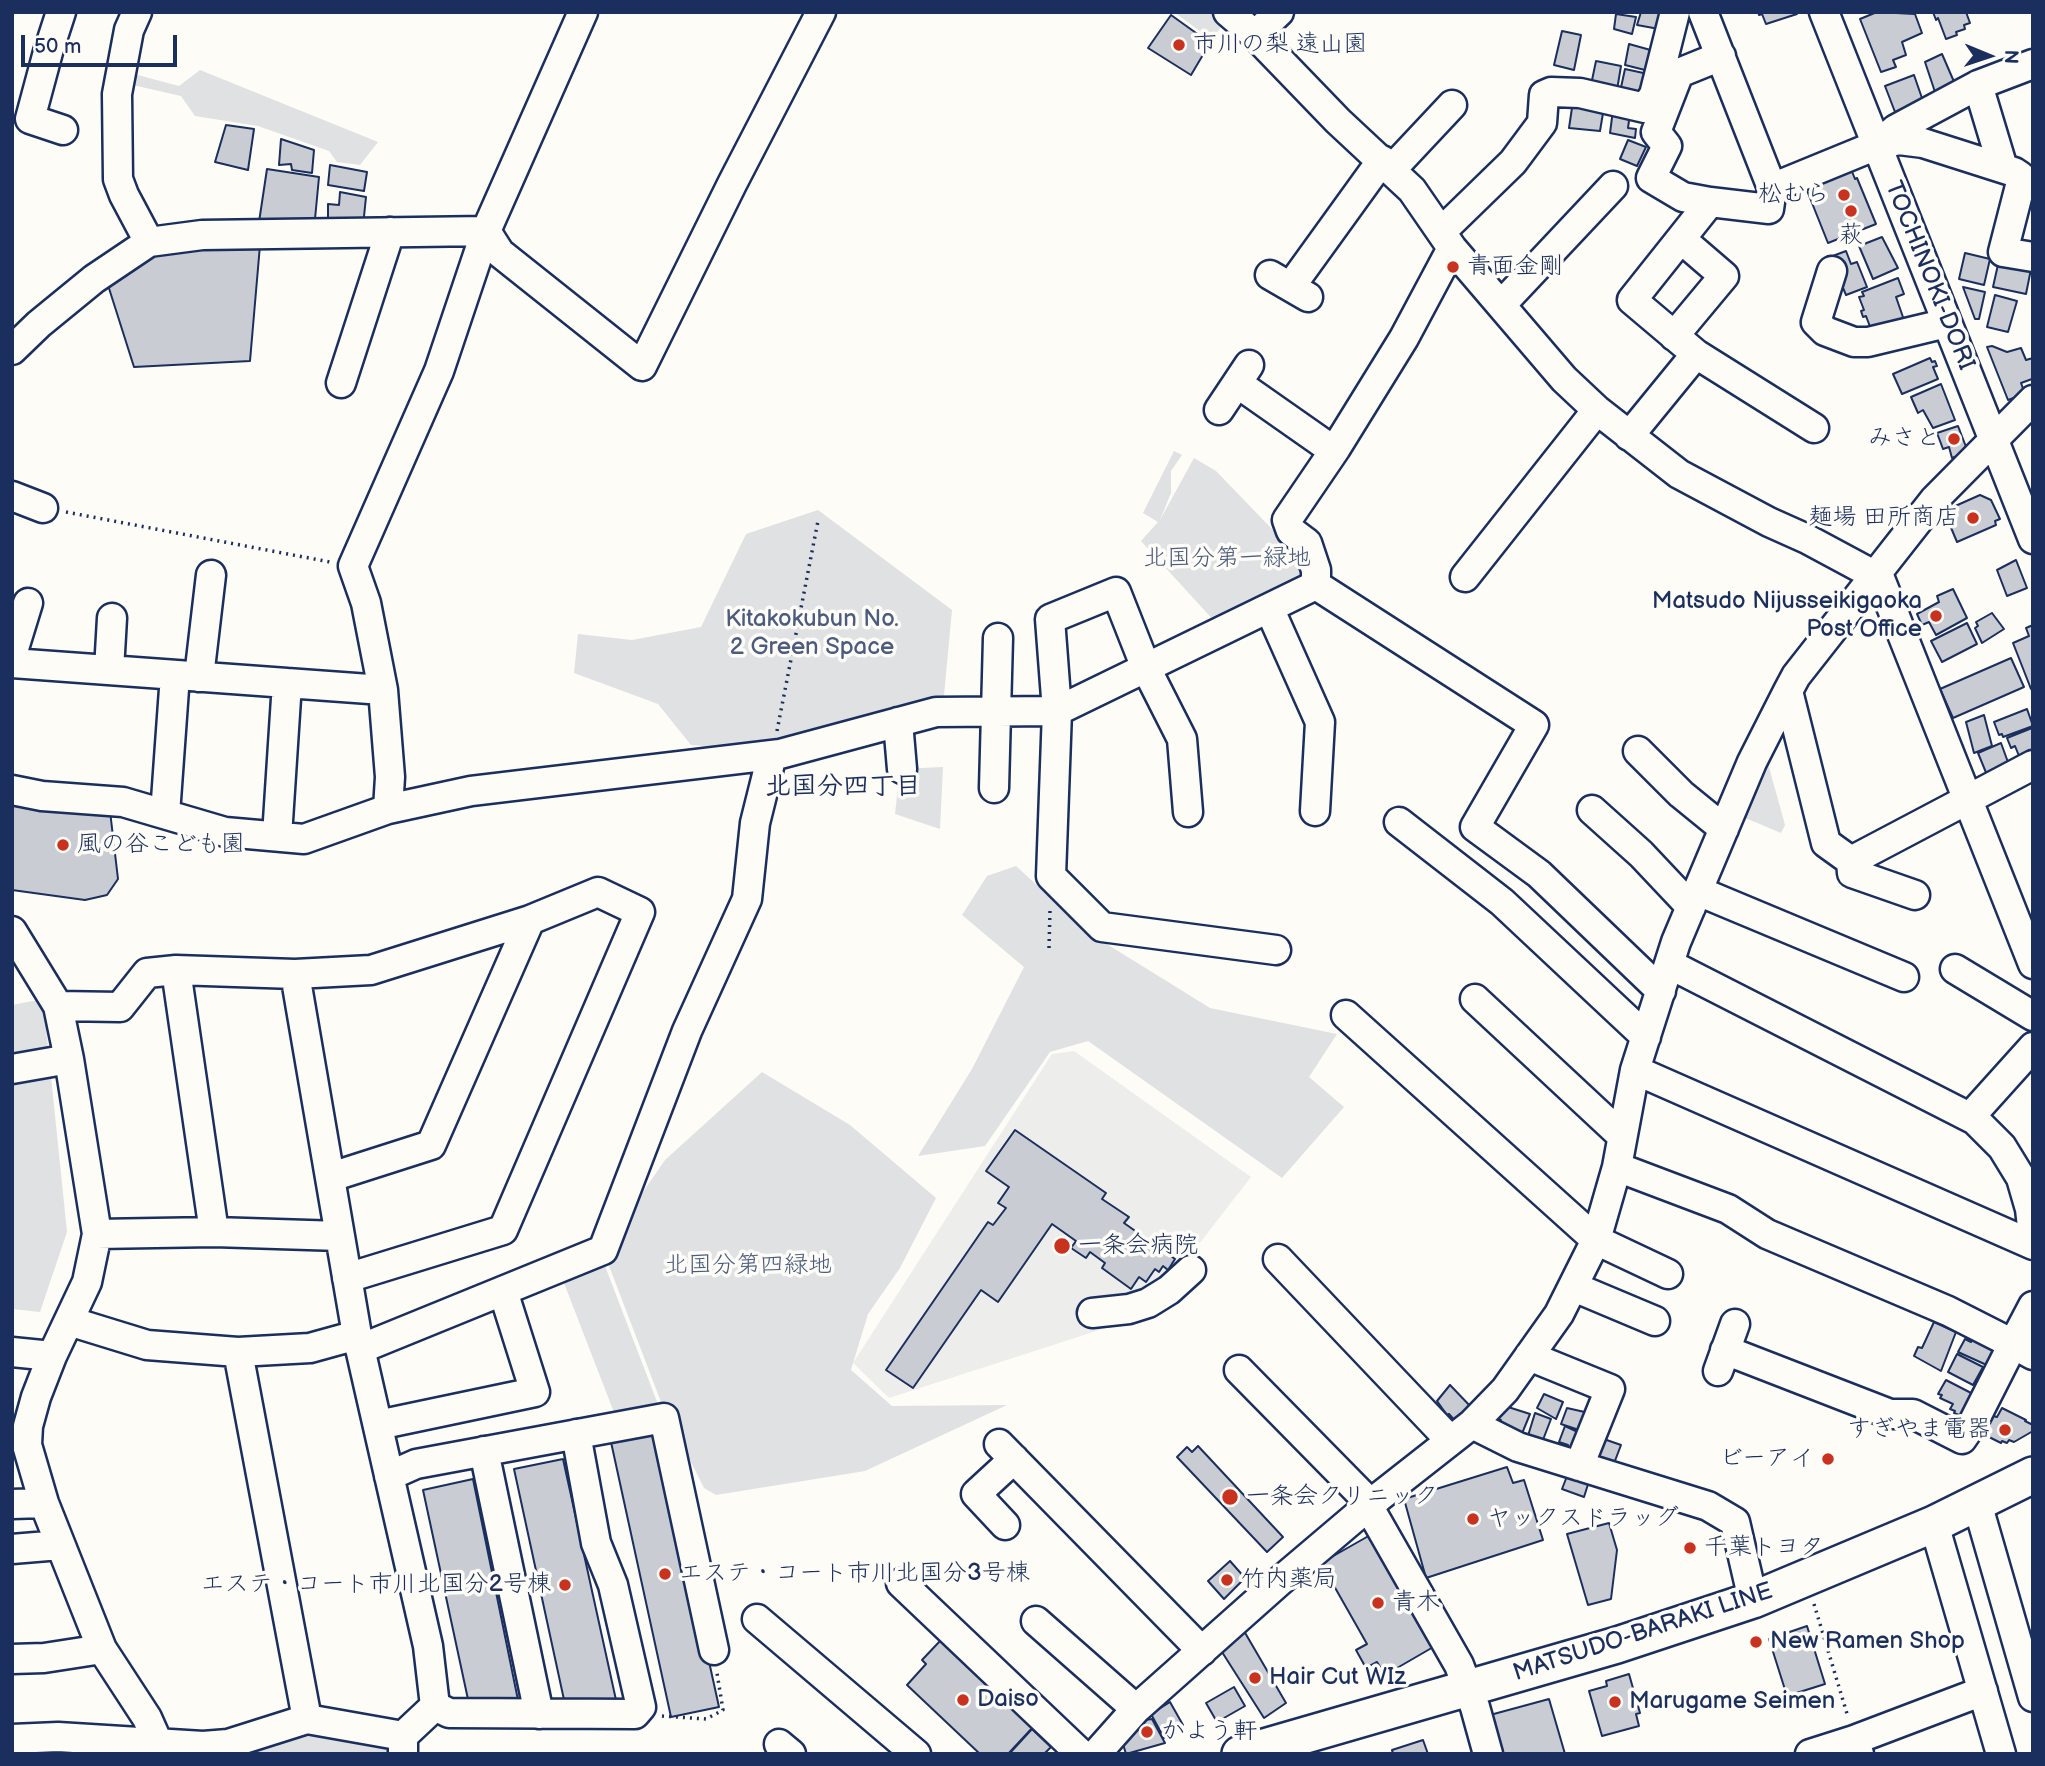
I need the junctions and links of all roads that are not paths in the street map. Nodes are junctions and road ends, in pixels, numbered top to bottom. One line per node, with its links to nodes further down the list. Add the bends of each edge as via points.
1 (61, 12): 15 (street, via 30,119)
2 (137, 12): 26 (street, via 129,30 117,94 118,179)
3 (583, 12): 22 (street)
4 (821, 12): 22 (street, via 642,366 500,253)
5 (1228, 12): 10 (street)
6 (1279, 12): 10 (street)
7 (1675, 12): 25 (street, via 1654,95 1645,108 1580,93 1544,95 1542,123)
8 (1703, 12): 11 (street)
9 (1824, 12): 16 (street, TOCHINOKI-DORI)
10 (1255, 35): 17 (street)
11 (1721, 56): 20 (street); 21 (street, via 1679,73 1656,131 1667,146 1651,178 1683,197)
12 (2033, 64): 13 (street)
13 (1978, 85): 16 (street, via 1896,129); 18 (street)
14 (1452, 105): 17 (street)
15 (63, 130)
16 (1877, 145): 18 (street, via 1899,140 1923,143); 20 (street); 31 (street, TOCHINOKI-DORI)
17 (1387, 164): 25 (street, via 1412,190); 29 (street)
18 (2003, 167): 27 (street, via 2020,176 2020,186 2003,251)
19 (1613, 186): 30 (street)
20 (1772, 188): 21 (street, via 1769,209)
21 (1710, 202): 24 (street)
22 (486, 231): 23 (street); 60 (street, via 439,371 352,566 366,603)
23 (390, 232): 26 (street, via 202,235); 35 (street)
24 (1681, 239): 32 (street, via 1632,300); 32 (street, via 1724,276)
25 (1446, 240): 30 (street); 42 (street, via 1404,338)
26 (149, 242): 33 (street, via 94,279)
27 (2033, 257)
28 (1832, 271): 31 (street, via 1816,322 1825,331 1868,342)
29 (1290, 286)
30 (1500, 305): 38 (street)
31 (1947, 323): 41 (street, TOCHINOKI-DORI)
32 (1674, 335): 34 (street)
33 (12, 350)
34 (1696, 354): 39 (street); 40 (street)
35 (341, 383)
36 (2033, 400): 41 (street)
37 (1219, 410): 42 (street, via 1243,374)
38 (1597, 410): 40 (street); 48 (street)
39 (1814, 428)
40 (1629, 436): 46 (street, via 1679,474)
41 (1995, 441): 45 (street, TOCHINOKI-DORI); 46 (street, via 1935,499)
42 (1334, 451): 49 (street, via 1287,520 1291,531 1307,543)
43 (12, 496): 44 (street)
44 (43, 508)
45 (2033, 539)
46 (1876, 573): 61 (street); 71 (street)
47 (211, 575): 58 (street)
48 (1465, 578)
49 (1316, 585): 51 (street); 92 (street, via 1534,725 1475,827 1539,874)
50 (27, 603): 54 (street)
51 (1270, 610): 56 (street); 74 (street, via 1320,722)
52 (113, 618): 57 (street)
53 (998, 638): 62 (street)
54 (12, 655)
55 (12, 663): 57 (street)
56 (1146, 668): 63 (street); 63 (street, via 1116,592 1050,619); 75 (street, via 1182,739)
57 (109, 670): 58 (street)
58 (187, 676): 59 (street); 76 (street)
59 (287, 683): 60 (street); 79 (street)
60 (383, 690): 72 (street)
61 (1788, 691): 78 (street); 80 (street, via 1826,843)
62 (995, 711): 63 (street); 64 (street, via 936,712); 69 (street)
63 (1057, 711): 85 (street, via 1051,876 1102,927)
64 (898, 722): 66 (street); 68 (street)
65 (1638, 751): 78 (street)
66 (772, 755): 72 (street, via 471,791); 117 (street, via 755,823 747,899 687,1031 603,1250)
67 (2033, 765): 71 (street)
68 (902, 769)
69 (994, 788)
70 (12, 790): 76 (street, via 123,802)
71 (1969, 799): 80 (street); 87 (street)
72 (388, 809): 79 (street, via 304,839)
73 (1592, 810): 82 (street)
74 (1315, 811)
75 (1188, 812)
76 (165, 814): 79 (street, via 225,832)
77 (1399, 822): 97 (street, via 1502,902)
78 (1724, 829): 82 (street)
79 (276, 836)
80 (1851, 861): 81 (street, via 1852,873)
81 (1915, 895)
82 (1695, 899): 86 (street); 91 (street)
83 (530, 920): 90 (street, via 371,970); 105 (street, via 430,1144); 115 (street, via 598,892 640,912 503,1230)
84 (12, 931): 94 (street)
85 (1276, 950)
86 (1669, 964): 92 (street); 102 (street)
87 (2033, 964)
88 (1955, 969): 96 (street)
89 (176, 970): 90 (street); 94 (street, via 147,972 120,1007); 107 (street)
90 (295, 974): 105 (street)
91 (1904, 977)
92 (1661, 990): 97 (street)
93 (1475, 999): 103 (street)
94 (58, 1006): 99 (street)
95 (1346, 1016): 110 (street)
96 (2033, 1016)
97 (1646, 1037): 101 (street)
98 (2031, 1052): 102 (street)
99 (69, 1059): 100 (street); 108 (street)
100 (12, 1069)
101 (1635, 1070): 103 (street); 111 (street)
102 (1970, 1117): 106 (street, via 2002,1147 2021,1178)
103 (1621, 1135): 104 (street)
104 (1617, 1167): 110 (street); 124 (street, via 1727,1209 1767,1234 1948,1311)
105 (331, 1177): 109 (street)
106 (2032, 1218)
107 (214, 1232): 108 (street); 109 (street)
108 (96, 1234): 120 (street, via 87,1282)
109 (340, 1236): 115 (street)
110 (1596, 1240): 114 (street); 116 (street)
111 (2033, 1245)
112 (1278, 1259): 131 (street)
113 (1191, 1270): 119 (street, via 1148,1303)
114 (1668, 1274)
115 (347, 1278): 123 (street)
116 (1574, 1287): 121 (street); 128 (street)
117 (503, 1291): 123 (street); 130 (street, via 535,1392)
118 (2033, 1306): 124 (street)
119 (1092, 1313)
120 (69, 1321): 126 (street, via 147,1345); 127 (street)
121 (1655, 1321)
122 (1735, 1324): 124 (street, via 1721,1361 1890,1414 1913,1414 1962,1439)
123 (359, 1342): 126 (street); 130 (street)
124 (2023, 1349)
125 (12, 1352): 127 (street)
126 (237, 1352): 161 (street)
127 (52, 1356): 133 (street)
128 (1529, 1356): 131 (street, via 1505,1390); 135 (street, via 1609,1389)
129 (1239, 1370): 141 (street)
130 (378, 1425): 137 (street)
131 (1461, 1432): 135 (street); 141 (street)
132 (576, 1434): 134 (street); 151 (street, via 664,1418); 160 (street, via 596,1543 613,1585 641,1707 635,1714)
133 (20, 1445): 138 (street)
134 (484, 1451): 137 (street, via 416,1464); 160 (street)
135 (1578, 1466): 147 (street, via 1708,1506 1734,1522)
136 (2033, 1475): 139 (main road, MATSUDO-BARAKI LINE)
137 (389, 1476): 158 (street, via 428,1646)
138 (44, 1503): 140 (street); 144 (street)
139 (1977, 1503): 142 (main road, MATSUDO-BARAKI LINE); 154 (street)
140 (12, 1504)
141 (1369, 1505): 152 (street); 155 (street)
142 (1934, 1524): 147 (main road, MATSUDO-BARAKI LINE); 156 (street)
143 (1005, 1525): 152 (street, via 976,1494 1007,1452)
144 (60, 1545): 145 (street); 150 (street)
145 (12, 1549)
146 (901, 1583): 167 (street)
147 (1754, 1600): 155 (main road, MATSUDO-BARAKI LINE)
148 (757, 1619): 166 (street)
149 (1037, 1620): 159 (street)
150 (102, 1649): 153 (street); 165 (street, via 147,1718)
151 (714, 1650)
152 (1202, 1651): 159 (street)
153 (12, 1659)
154 (2028, 1663): 157 (street)
155 (1468, 1688): 169 (main road, MATSUDO-BARAKI LINE); 170 (street)
156 (1983, 1691): 164 (street); 172 (street)
157 (2033, 1697)
158 (435, 1706): 160 (street, via 449,1713); 163 (street)
159 (1136, 1709): 168 (street)
160 (539, 1714)
161 (307, 1719): 163 (street); 165 (street, via 228,1744)
162 (12, 1738): 165 (street, via 58,1737)
163 (403, 1745)
164 (1857, 1747): 171 (street)
165 (161, 1749)
166 (916, 1754)
167 (1081, 1754)
168 (1096, 1754)
169 (1240, 1754)
170 (1488, 1754)
171 (1810, 1754)
172 (2001, 1754)

